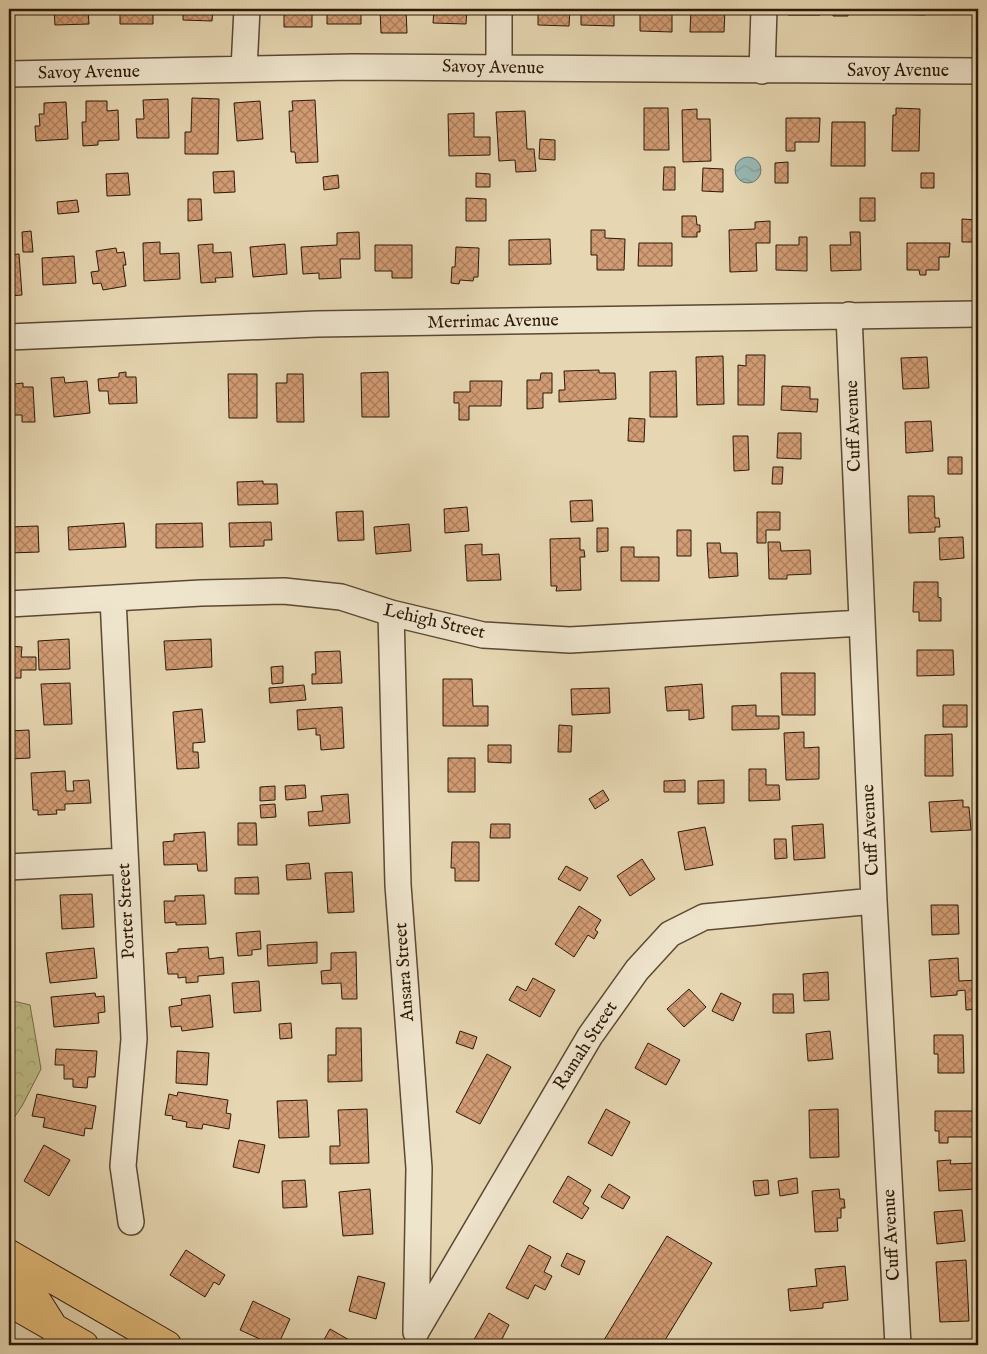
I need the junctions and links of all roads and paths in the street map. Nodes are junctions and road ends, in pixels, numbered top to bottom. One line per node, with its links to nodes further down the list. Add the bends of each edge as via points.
1 (246, 9): 5 (street)
2 (499, 9): 4 (street)
3 (764, 9): 6 (street)
4 (499, 68): 5 (street, Savoy Avenue); 6 (street, Savoy Avenue)
5 (244, 69): 8 (street, Savoy Avenue)
6 (762, 71): 7 (street, Savoy Avenue)
7 (978, 71)
8 (9, 74)
9 (978, 314): 10 (street, Merrimac Avenue)
10 (849, 315): 11 (street, Merrimac Avenue, via 317,324); 15 (street, Cuff Avenue)
11 (9, 337)
12 (113, 598): 13 (street, Lehigh Street); 14 (street, Lehigh Street, via 284,591 341,597); 16 (street, Porter Street)
13 (9, 604)
14 (391, 613): 15 (street, Lehigh Street, via 483,635 570,640); 23 (street, Ansara Street, via 398,885 420,1168)
15 (862, 623): 18 (street, Cuff Avenue)
16 (124, 861): 17 (street); 19 (street, Porter Street, via 134,1039 123,1166)
17 (9, 867)
18 (874, 901): 23 (street, Ramah Street, via 704,917 670,934 637,970 590,1036); 26 (street, Cuff Avenue)
19 (131, 1222)
20 (9, 1255): 22 (main road); 25 (main road)
21 (9, 1302): 22 (main road)
22 (58, 1337): 24 (main road)
23 (412, 1339)
24 (84, 1345)
25 (167, 1345)
26 (898, 1345)

